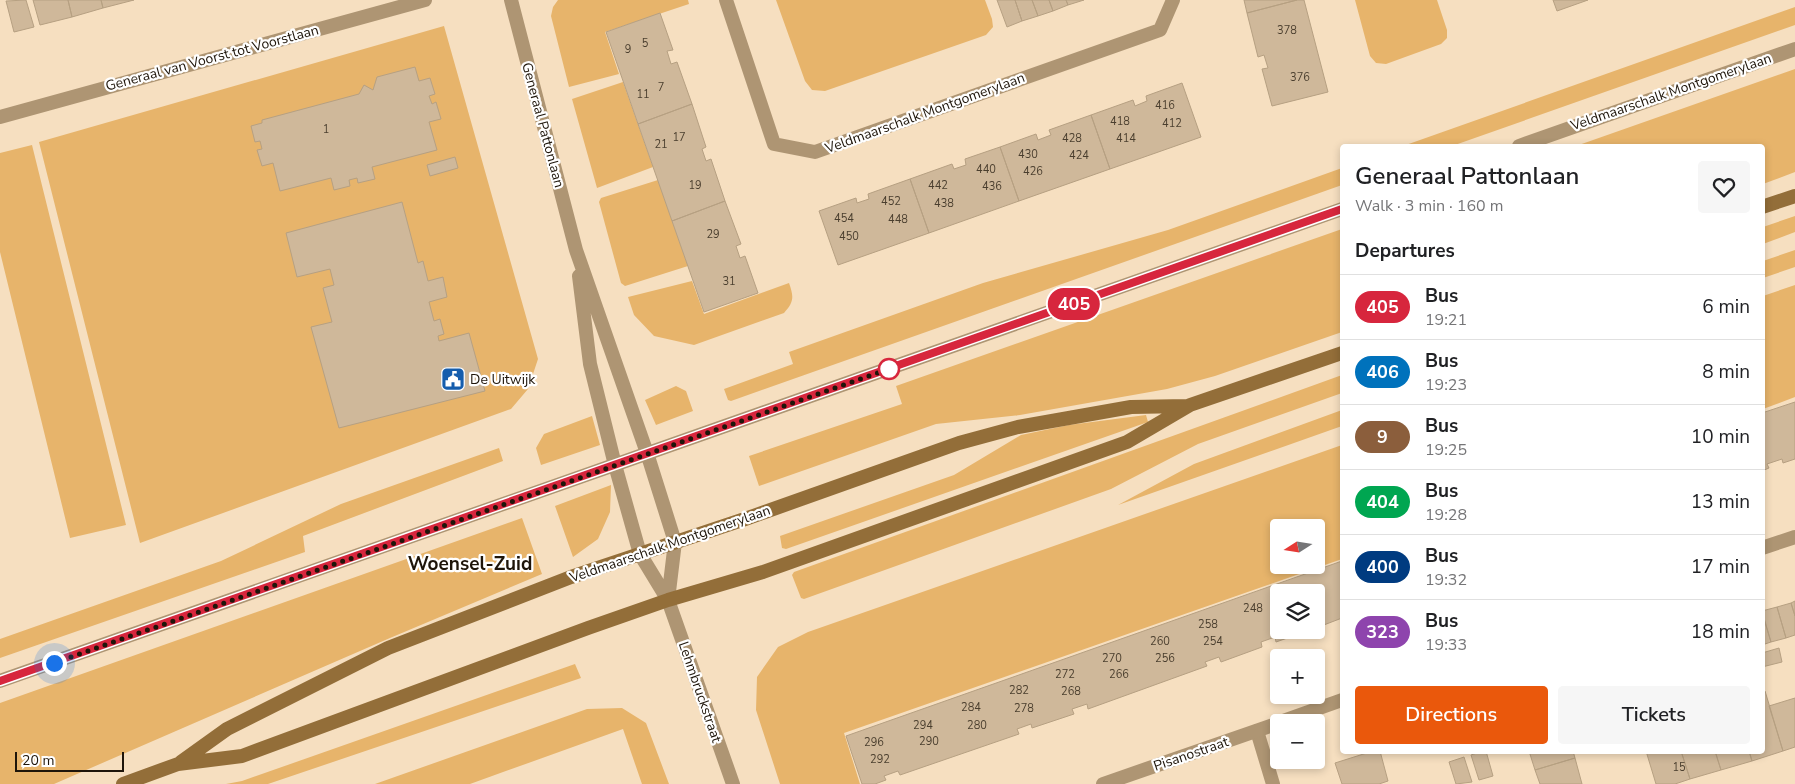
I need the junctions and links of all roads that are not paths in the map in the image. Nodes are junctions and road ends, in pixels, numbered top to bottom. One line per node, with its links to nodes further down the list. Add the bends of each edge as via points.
1 (425, 0): 6 (street, Generaal van Voorst tot Voorstlaan)
2 (511, 0): 11 (street, Generaal Pattonlaan)
3 (726, 0): 4 (street, Veldmaarschalk Montgomerylaan, via 774,144 815,152 1160,30)
4 (1172, 0)
5 (1795, 48): 7 (street, Veldmaarschalk Montgomerylaan)
6 (0, 117)
7 (1525, 144)
8 (1795, 196): 9 (main road)
9 (1765, 206)
10 (1340, 210): 14 (street)
11 (576, 250): 14 (street, Generaal Pattonlaan); 15 (street, Generaal Pattonlaan, via 590,364)
12 (1340, 354): 13 (main road, Veldmaarschalk Montgomerylaan)
13 (1190, 405): 17 (main road, Veldmaarschalk Montgomerylaan, via 1131,407 1018,427 959,442); 20 (main road, Veldmaarschalk Montgomerylaan, via 1127,442 763,572)
14 (647, 453): 15 (street); 17 (street, Generaal Pattonlaan)
15 (615, 465): 19 (street, Generaal Pattonlaan); 21 (street)
16 (1795, 537): 18 (street)
17 (676, 542): 19 (main road, Veldmaarschalk Montgomerylaan); 20 (street, Generaal Pattonlaan)
18 (1765, 547)
19 (640, 554): 20 (street, Generaal Pattonlaan); 26 (main road, Veldmaarschalk Montgomerylaan, via 571,577 388,648 227,729)
20 (668, 600): 26 (main road, Veldmaarschalk Montgomerylaan, via 242,756); 28 (street, Lehmbruckstraat)
21 (0, 682)
22 (1340, 701): 23 (street, Pisanostraat)
23 (1304, 714)
24 (1270, 726): 25 (street, Pisanostraat)
25 (1257, 731): 29 (street, Pisanostraat); 30 (street)
26 (178, 764): 27 (main road, Veldmaarschalk Montgomerylaan)
27 (123, 784)
28 (733, 784)
29 (1103, 784)
30 (1273, 784)

